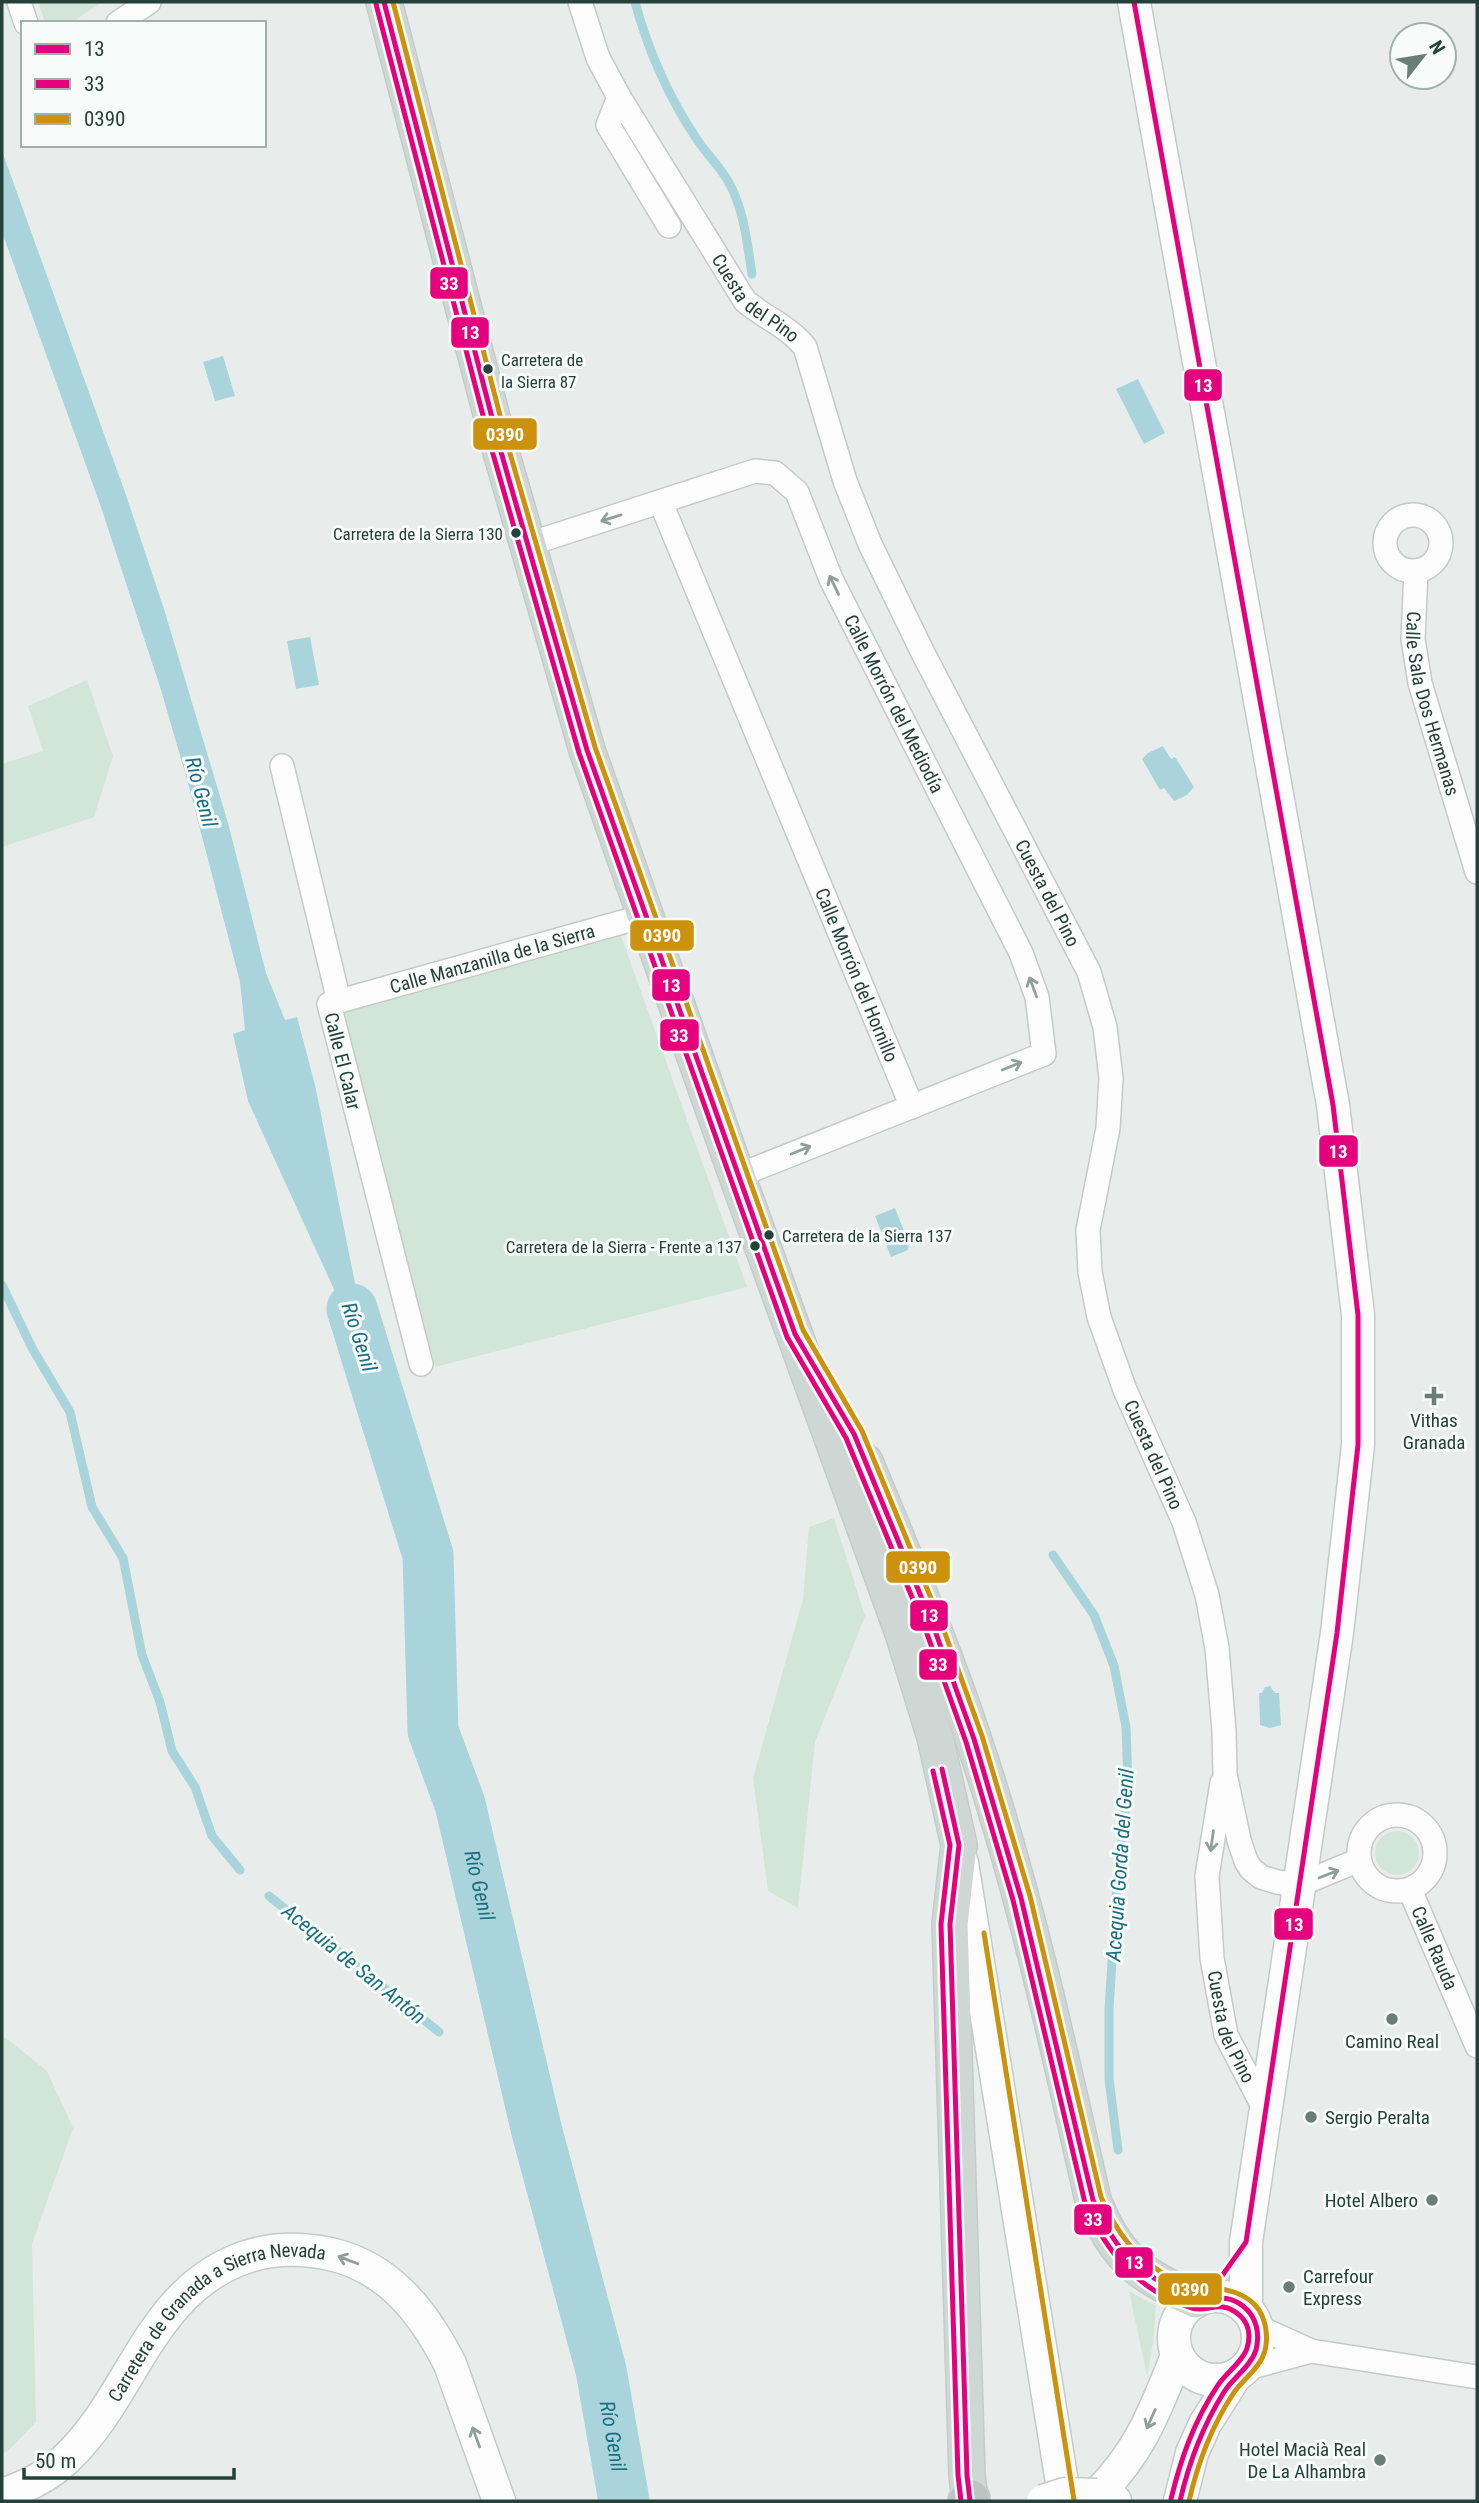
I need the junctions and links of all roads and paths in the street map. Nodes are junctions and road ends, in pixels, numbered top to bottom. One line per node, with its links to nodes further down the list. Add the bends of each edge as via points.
1 (19, 2): 6 (street)
2 (149, 2): 7 (street)
3 (384, 2): 11 (main road)
4 (580, 2): 8 (street, Cuesta del Pino, via 598,58)
5 (1135, 13): 24 (street, via 1333,1105 1358,1315 1358,1445)
6 (25, 21)
7 (121, 21)
8 (619, 97): 9 (street, via 608,125); 21 (street, Cuesta del Pino, via 745,301 793,332 805,347 845,481 870,544 1089,972 1105,1027 1111,1078 1108,1128 1088,1230 1090,1272 1099,1317 1121,1378 1184,1522 1207,1595 1217,1648)
9 (669, 226)
10 (660, 503): 11 (street, Calle Morrón del Mediodía, one-way to 11); 17 (street, Calle Morrón del Hornillo); 17 (street, Calle Morrón del Mediodía, one-way to 10, via 1044,1054 1037,997 1021,953 831,579 797,492 775,473 755,471)
11 (526, 545): 15 (main road, via 587,750)
12 (1416, 571): 14 (street, Calle Sala Dos Hermanas, via 1413,639 1420,683)
13 (282, 766): 16 (street, Calle El Calar)
14 (1477, 872)
15 (644, 916): 16 (street, Calle Manzanilla de la Sierra); 18 (main road)
16 (339, 1001): 20 (street, Calle El Calar, via 329,1004)
17 (912, 1107): 18 (street, one-way to 17)
18 (737, 1175): 19 (main road)
19 (795, 1334): 22 (main road, via 903,1633 935,1737); 29 (main road, via 854,1434 974,1740 1021,1898 1093,2200 1104,2228 1129,2262 1158,2283)
20 (421, 1363)
21 (1224, 1774): 24 (street, Cuesta del Pino, via 1246,1861 1261,1877); 27 (street, Cuesta del Pino, one-way to 27, via 1207,1876 1212,1958 1226,2035)
22 (959, 1845): 37 (main road, via 950,1924); 40 (street)
23 (1359, 1860): 24 (street, one-way to 23); 25 (street, via 1371,1882 1394,1892); 25 (street, via 1362,1835 1370,1825 1398,1814 1418,1820 1427,1829 1436,1853 1427,1876)
24 (1299, 1885): 27 (street)
25 (1410, 1889): 26 (street, Calle Rauda)
26 (1477, 2046)
27 (1264, 2108): 28 (street)
28 (1246, 2242): 29 (street); 30 (street)
29 (1202, 2298): 30 (street, via 1235,2300); 32 (street, via 1185,2309 1176,2323)
30 (1251, 2317): 31 (street); 33 (street, via 1258,2340 1255,2353)
31 (1311, 2351): 33 (street); 34 (street)
32 (1177, 2356): 33 (street, via 1188,2370 1203,2378 1220,2380); 36 (street, one-way to 36, via 1149,2426)
33 (1240, 2372): 41 (street, via 1205,2424)
34 (1477, 2377)
35 (2, 2495): 38 (street, Carretera de Granada a Sierra Nevada, one-way to 35, via 450,2364 412,2303 393,2284 343,2257 282,2249 230,2263 193,2286 163,2318 79,2445 46,2476)
36 (1106, 2498): 39 (street, bridge, via 1065,2494)
37 (969, 2500)
38 (499, 2501)
39 (1043, 2501)
40 (1065, 2501)
41 (1180, 2501)

